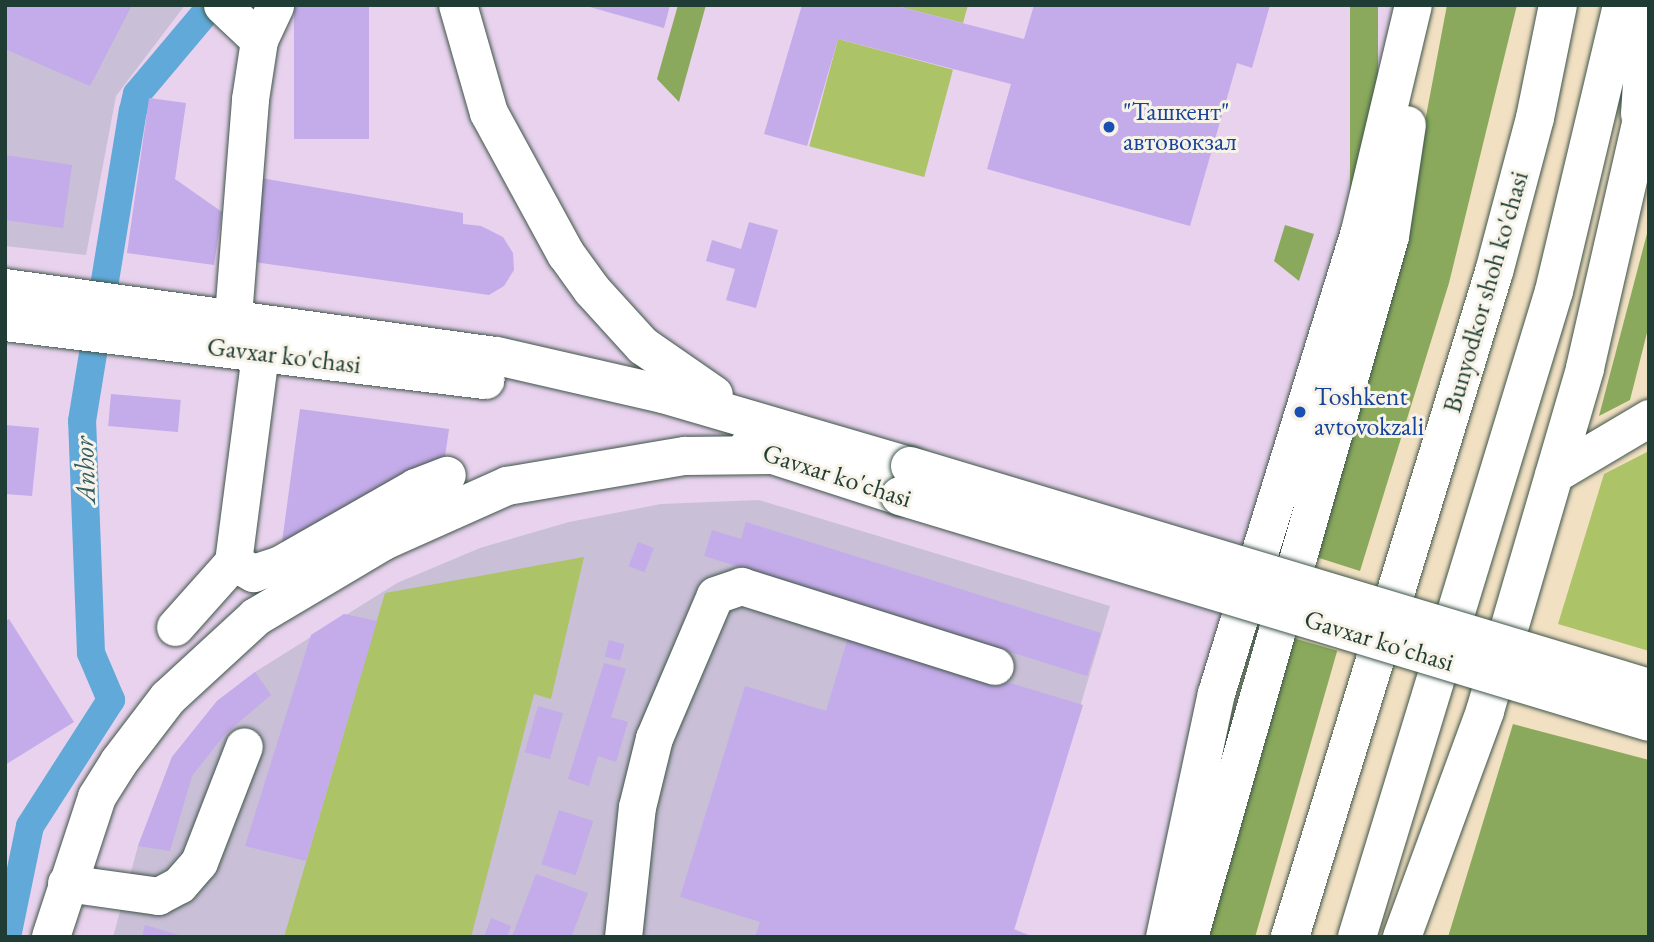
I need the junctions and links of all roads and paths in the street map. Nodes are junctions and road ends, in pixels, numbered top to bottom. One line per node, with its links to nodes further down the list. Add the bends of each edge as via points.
1 (222, 5): 9 (street)
2 (275, 5): 9 (street)
3 (458, 5): 19 (main road, via 489,113 544,221 592,290 643,346)
4 (1413, 5): 32 (street, via 1359,231 1216,693)
5 (1425, 5): 33 (street, via 1390,236)
6 (1558, 5): 34 (main road, Bunyodkor shoh ko'chasi, via 1535,118 1494,272)
7 (1622, 5): 12 (main road)
8 (1647, 5): 10 (main road)
9 (259, 40): 14 (street)
10 (1647, 106): 12 (main road); 21 (main road, via 1585,368)
11 (5, 288): 13 (main road, Gavxar ko'chasi)
12 (1554, 291): 35 (main road)
13 (64, 313): 15 (main road, Gavxar ko'chasi); 16 (main road, Gavxar ko'chasi)
14 (233, 316): 16 (main road, Gavxar ko'chasi); 19 (main road, Gavxar ko'chasi, via 497,355 663,394)
15 (5, 322)
16 (144, 323): 17 (main road, Gavxar ko'chasi)
17 (260, 353): 19 (main road, Gavxar ko'chasi, via 481,379 661,421); 23 (street)
18 (1649, 418): 21 (street)
19 (778, 442): 22 (main road, Gavxar ko'chasi); 29 (main road, via 507,486 443,512 325,574 256,617 195,670 143,727 97,797)
20 (447, 475): 23 (street, via 415,487 280,564 254,573)
21 (1553, 475): 36 (main road, via 1485,711)
22 (905, 481): 26 (main road, Gavxar ko'chasi, bridge); 27 (main road, Gavxar ko'chasi, bridge)
23 (233, 562): 24 (street)
24 (175, 626)
25 (995, 666): 31 (street, via 741,586 715,595 654,738 636,807)
26 (1649, 688)
27 (1649, 722)
28 (244, 746): 29 (street, via 199,862 179,886 158,896)
29 (66, 883): 30 (main road)
30 (51, 937)
31 (623, 937)
32 (1164, 937)
33 (1189, 937)
34 (1290, 937)
35 (1357, 937)
36 (1402, 937)

